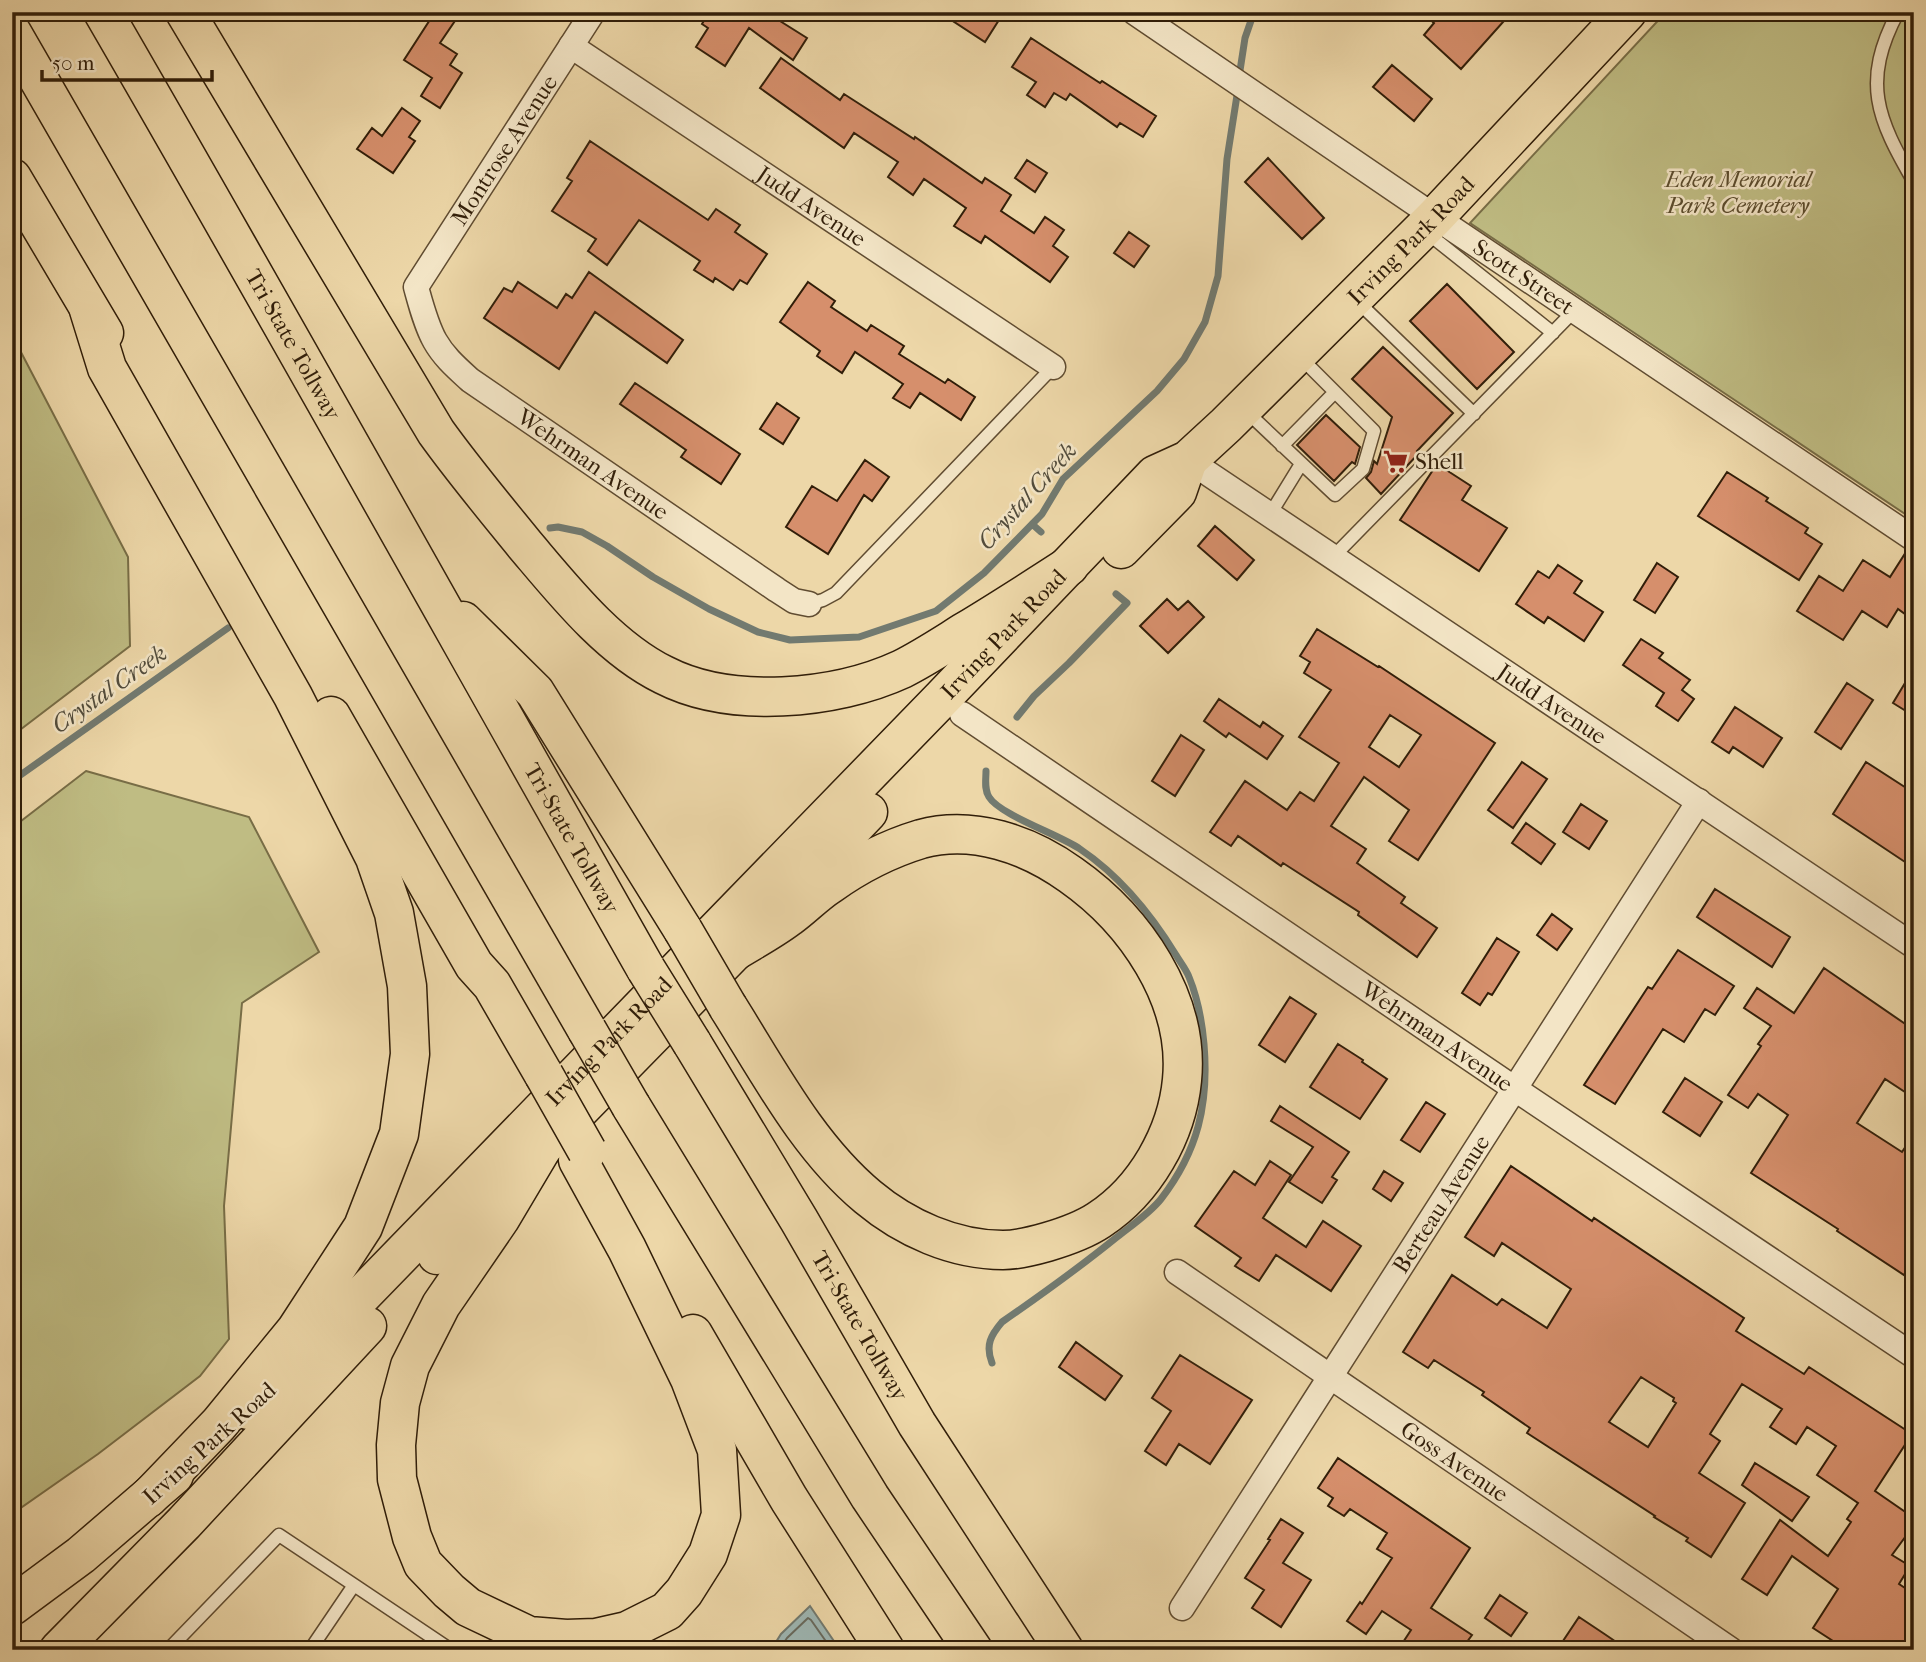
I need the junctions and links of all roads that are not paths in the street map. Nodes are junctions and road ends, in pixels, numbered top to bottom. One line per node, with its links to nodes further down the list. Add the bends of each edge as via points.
1 (103, 12): 29 (main road, Tri-State Tollway)
2 (185, 12): 28 (main road, via 436,432 465,473 586,615 661,674 718,692 755,696 795,696 860,684 901,669)
3 (593, 12): 8 (street, Montrose Avenue)
4 (1134, 12): 11 (street, Scott Street, via 1265,100)
5 (1627, 12): 11 (main road, Irving Park Road)
6 (1898, 12): 10 (lane, via 1887,34 1876,82 1881,116)
7 (12, 33): 52 (main road, bridge, via 631,1106 870,1497)
8 (571, 46): 12 (street, Montrose Avenue); 18 (street, Judd Avenue)
9 (12, 178): 14 (main road)
10 (1914, 182)
11 (1429, 224): 13 (main road, Irving Park Road); 15 (street, Scott Street); 16 (lane)
12 (416, 287): 30 (street, Wehrman Avenue, via 435,341 470,380 776,590)
13 (1354, 298): 17 (main road, Irving Park Road); 21 (lane)
14 (89, 310): 37 (main road, bridge, via 474,965 492,985); 41 (main road, via 107,368 293,696 375,858 394,914 407,986 410,1054 399,1134 363,1227 296,1330 219,1424)
15 (1574, 311): 16 (lane); 26 (street, Scott Street)
16 (1553, 333): 21 (lane)
17 (1297, 355): 19 (lane); 20 (main road, Irving Park Road)
18 (1053, 367): 30 (lane, via 836,593)
19 (1335, 392): 22 (lane); 24 (lane, via 1374,431 1363,469 1335,495)
20 (1243, 408): 22 (lane); 23 (main road, Irving Park Road)
21 (1474, 414): 27 (lane)
22 (1282, 446): 24 (lane)
23 (1188, 460): 25 (street, Judd Avenue); 28 (main road, Irving Park Road, via 1155,475); 31 (main road, Irving Park Road, via 1177,492)
24 (1301, 464): 25 (lane)
25 (1269, 516): 27 (street, Judd Avenue)
26 (1914, 539)
27 (1332, 558): 32 (street, Judd Avenue)
28 (1069, 566): 41 (main road, Irving Park Road, via 264,1396)
29 (429, 587): 34 (main road, bridge, via 536,692 802,1124 845,1175 900,1220 927,1235 1003,1250 1057,1239 1100,1219 1133,1191 1174,1119 1182,1076 1178,1024 1144,947 1081,881 999,839 949,835 895,848 864,862 789,918); 53 (main road, Tri-State Tollway, bridge, via 646,969 916,1424)
30 (809, 604)
31 (962, 714): 34 (main road, Irving Park Road); 35 (street, Wehrman Avenue)
32 (1699, 801): 33 (street, Judd Avenue); 35 (street, Berteau Avenue)
33 (1914, 946)
34 (735, 951): 36 (main road, Irving Park Road)
35 (1515, 1089): 39 (street, Wehrman Avenue); 40 (street, Berteau Avenue)
36 (541, 1150): 37 (main road, via 441,1305 410,1366 400,1403 397,1479 423,1564 449,1591 468,1607 529,1636 566,1639 627,1630 667,1611 708,1554 721,1516 717,1450 690,1379); 47 (main road, Irving Park Road)
37 (583, 1155): 51 (main road)
38 (1177, 1272): 40 (street, Goss Avenue)
39 (1914, 1356)
40 (1330, 1377): 46 (street, Berteau Avenue); 54 (street, Goss Avenue)
41 (148, 1498): 42 (main road, Irving Park Road)
42 (80, 1555): 43 (main road); 45 (main road, Irving Park Road)
43 (12, 1580)
44 (354, 1586): 48 (lane, via 279,1535); 49 (lane); 50 (lane)
45 (12, 1606)
46 (1182, 1608)
47 (59, 1650)
48 (168, 1650)
49 (310, 1650)
50 (451, 1650)
51 (885, 1650)
52 (973, 1650)
53 (1064, 1650)
54 (1731, 1650)

